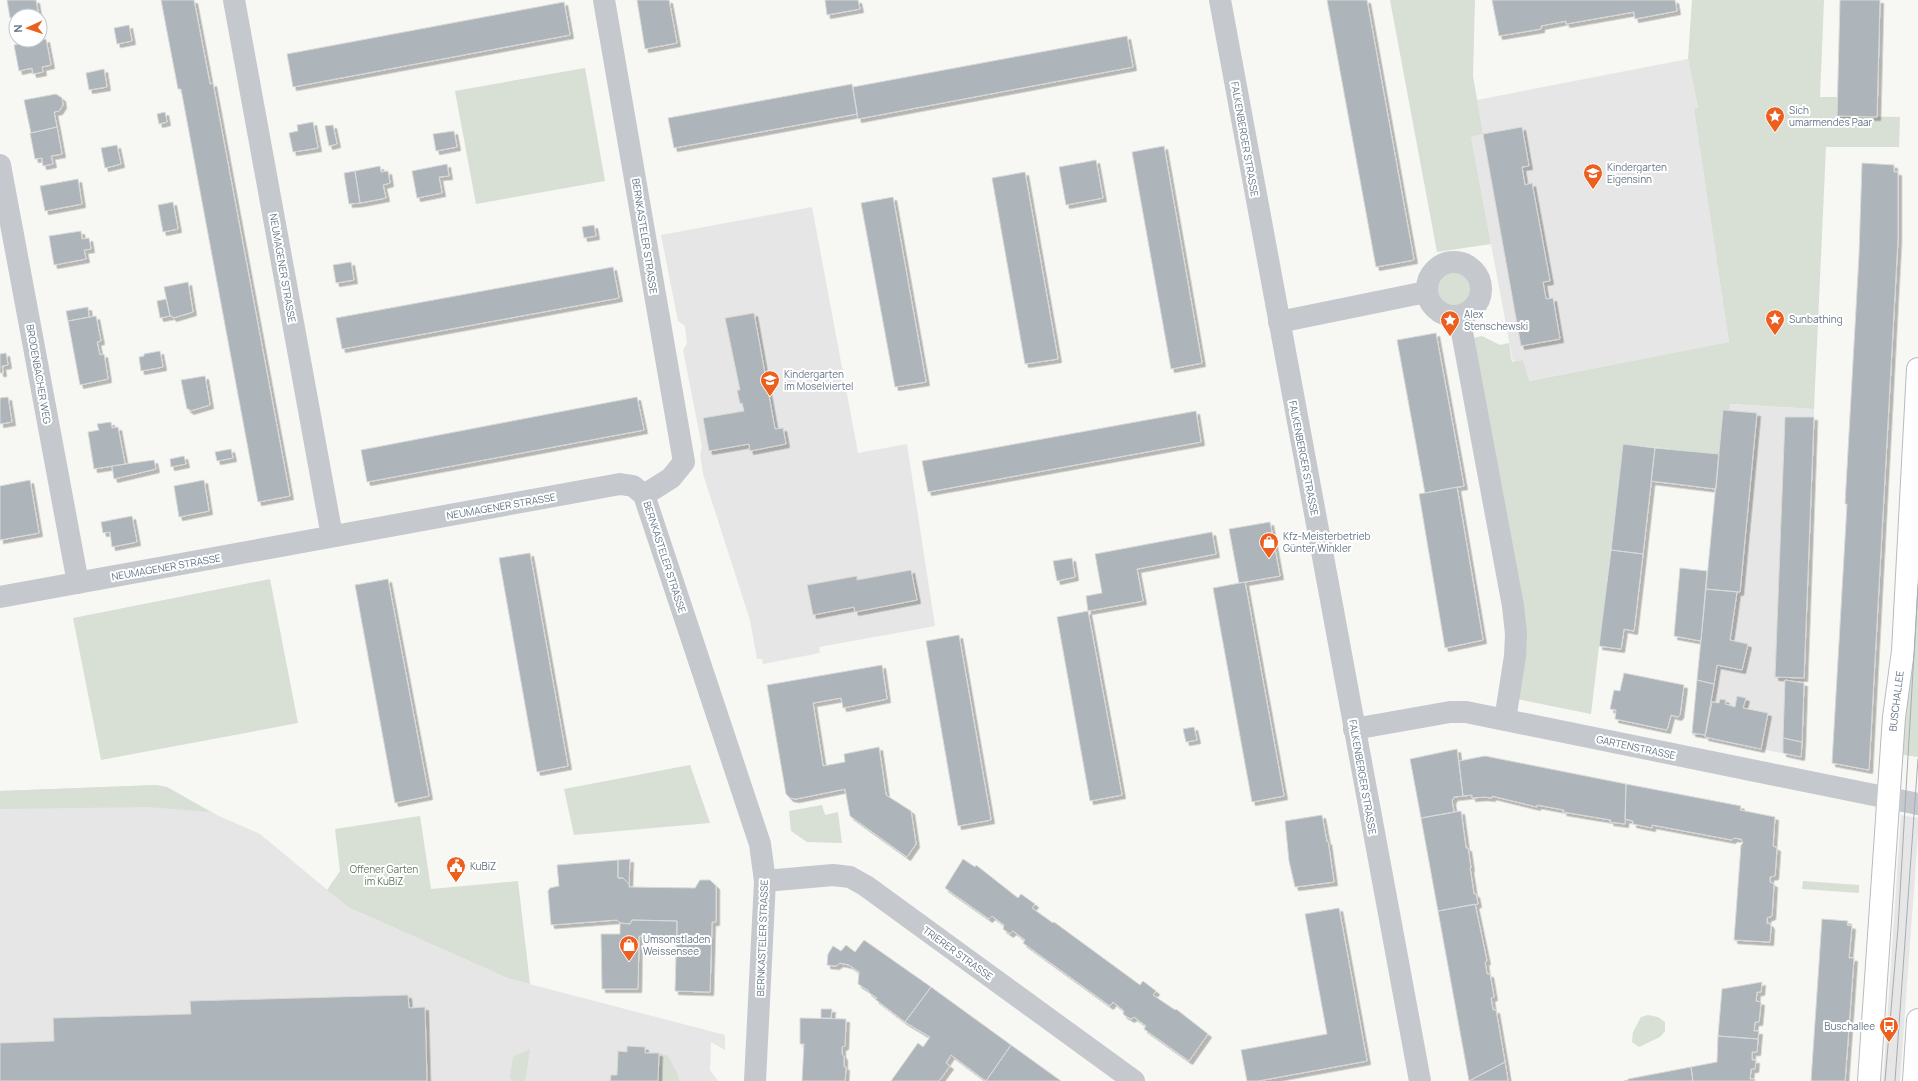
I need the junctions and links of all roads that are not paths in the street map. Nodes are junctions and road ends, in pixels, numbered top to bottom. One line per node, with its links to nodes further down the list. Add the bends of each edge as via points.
1 (234, 0): 10 (street, NEUMAGENER STRASSE)
2 (604, 0): 9 (street, BERNKASTELER STRASSE, via 684,462 671,478)
3 (1220, 0): 7 (street, FALKENBERGER STRASSE)
4 (0, 165): 11 (street, BRODENBACHER WEG)
5 (1426, 292): 6 (street, via 1429,301 1438,311); 6 (street, via 1430,275 1436,268 1452,261 1468,265 1479,278 1481,294 1468,313); 7 (street)
6 (1459, 316): 13 (street, via 1513,606 1515,656)
7 (1279, 322): 14 (street, FALKENBERGER STRASSE)
8 (1918, 369): 15 (main road, BUSCHALLEE, via 1903,651 1894,717)
9 (644, 495): 10 (street, NEUMAGENER STRASSE, via 633,486 620,484); 17 (street, BERNKASTELER STRASSE, via 754,822)
10 (332, 536): 11 (street, NEUMAGENER STRASSE)
11 (78, 583): 12 (street, NEUMAGENER STRASSE)
12 (0, 597)
13 (1505, 720): 14 (street, GARTENSTRASSE, via 1466,712 1450,712); 15 (street, GARTENSTRASSE)
14 (1354, 729): 21 (street, FALKENBERGER STRASSE)
15 (1888, 798): 16 (street, GARTENSTRASSE); 22 (main road, BUSCHALLEE)
16 (1918, 804)
17 (765, 881): 19 (street, BERNKASTELER STRASSE); 20 (street, TRIERER STRASSE, via 833,875 850,877 866,886)
18 (1918, 1020): 23 (main road)
19 (755, 1081)
20 (1134, 1081)
21 (1420, 1081)
22 (1869, 1081)
23 (1914, 1081)

